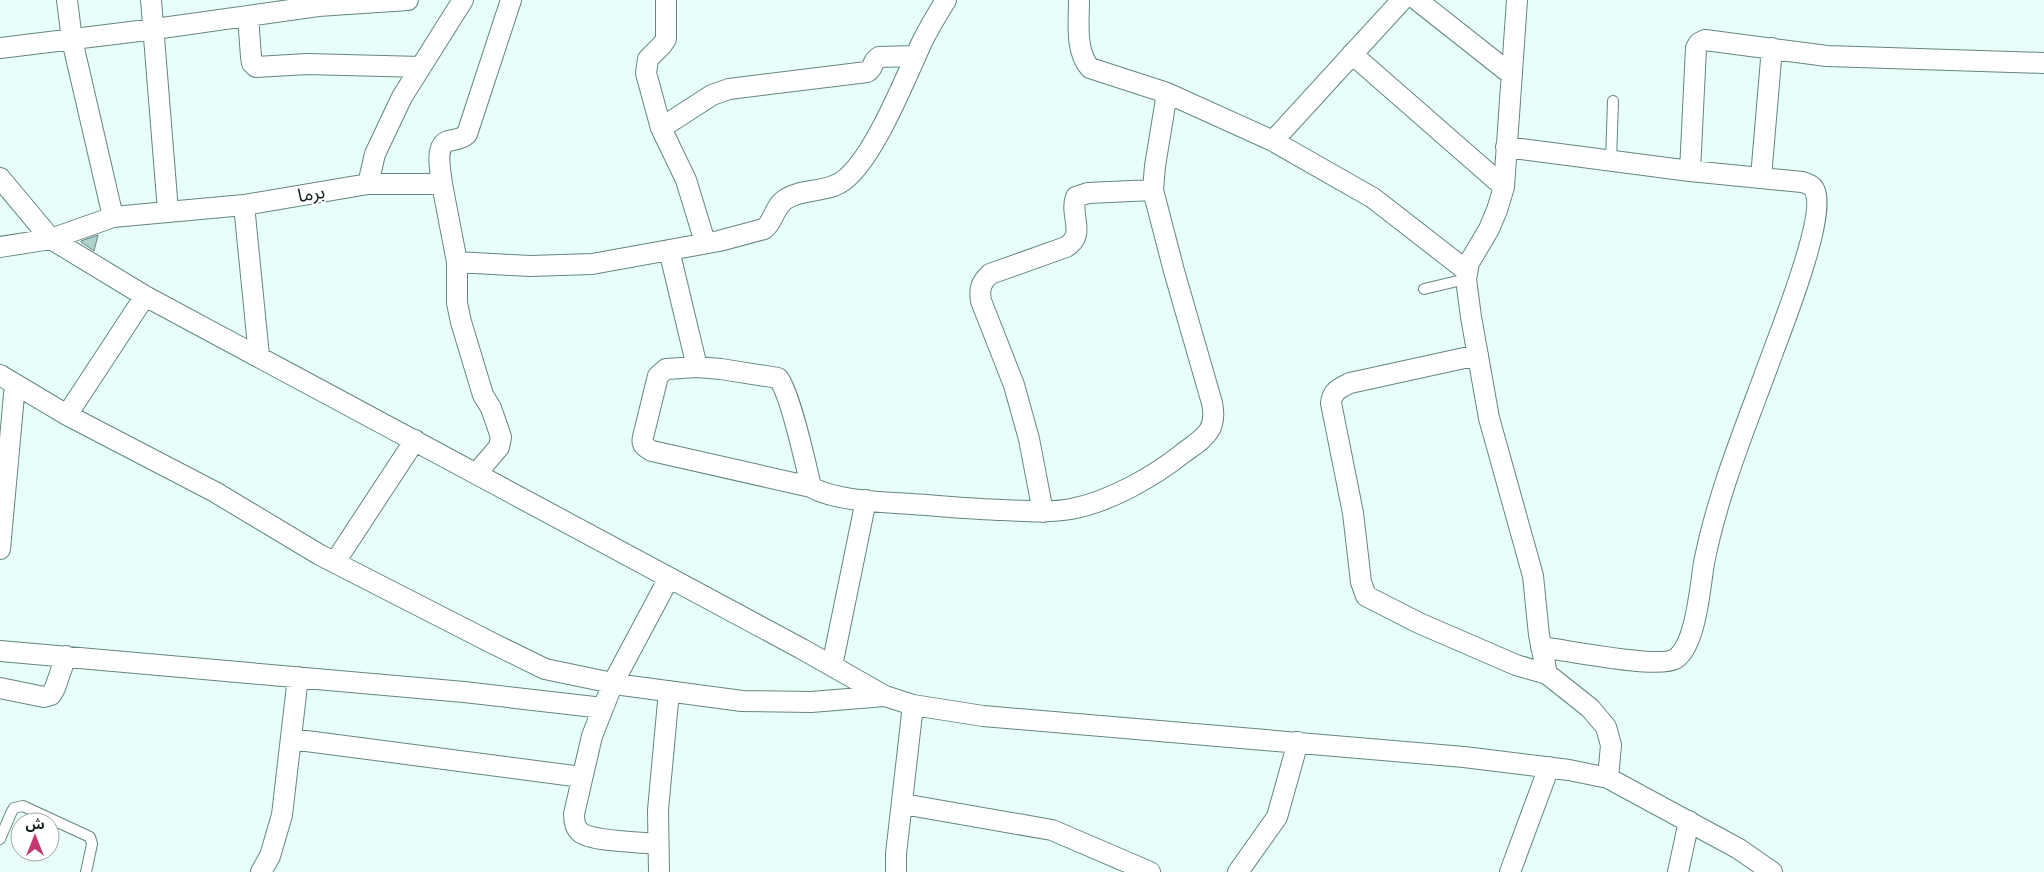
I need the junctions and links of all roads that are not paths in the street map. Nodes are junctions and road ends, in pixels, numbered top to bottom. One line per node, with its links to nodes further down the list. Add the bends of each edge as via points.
1 (66, 0): 15 (street)
2 (151, 0): 14 (street)
3 (408, 0): 12 (street)
4 (463, 0): 21 (street)
5 (511, 0): 33 (street, via 467,134 447,141 441,147)
6 (666, 0): 25 (street, via 666,39 648,59 645,68)
7 (946, 0): 19 (street)
8 (1079, 0): 23 (street, via 1081,49 1090,68)
9 (1402, 0): 18 (street)
10 (1417, 0): 22 (street)
11 (1517, 0): 22 (street)
12 (267, 7): 13 (street)
13 (248, 16): 14 (street); 21 (street, via 252,63 256,66)
14 (154, 29): 15 (street); 37 (street)
15 (72, 40): 16 (street); 38 (street)
16 (0, 48)
17 (1772, 48): 20 (street, via 1827,56); 29 (street, via 1709,40 1699,43 1696,48); 30 (street)
18 (1352, 54): 26 (street); 34 (street)
19 (916, 56): 25 (street, via 879,57 867,72 729,89 712,95); 40 (street, via 889,114 848,177 831,188 784,199 764,229)
20 (2044, 63)
21 (421, 67): 32 (street, via 402,97 375,154)
22 (1512, 75): 27 (street)
23 (1167, 93): 26 (street); 35 (street)
24 (1613, 101): 28 (lane)
25 (661, 128): 40 (street, via 686,180)
26 (1273, 141): 44 (street, via 1373,198)
27 (1506, 147): 28 (street); 34 (street)
28 (1611, 161): 29 (street)
29 (1690, 171): 30 (street)
30 (1761, 177): 60 (street, via 1802,182 1815,190 1817,203 1812,237 1724,491 1706,553 1688,642 1674,660 1647,662)
31 (0, 178): 39 (street)
32 (368, 184): 33 (street, برما); 36 (street, برما)
33 (442, 184): 43 (street)
34 (1504, 187): 44 (street, via 1489,229 1469,263)
35 (1153, 190): 56 (street, via 1212,403 1213,425 1208,434 1167,466 1104,499); 56 (street, via 1088,193 1076,197 1074,242 1066,248 990,274 979,288 981,301 1014,385)
36 (244, 205): 37 (street, برما); 48 (street)
37 (168, 211): 38 (street, برما)
38 (113, 218): 39 (street, برما)
39 (51, 239): 41 (street, برما); 46 (street)
40 (705, 242): 42 (street)
41 (0, 247)
42 (669, 250): 43 (street, via 592,264 530,266); 49 (street)
43 (457, 262): 53 (street, via 457,303 461,322 483,395 501,437 499,446)
44 (1467, 275): 45 (lane); 47 (street)
45 (1424, 289)
46 (145, 296): 48 (street); 51 (street)
47 (1478, 354): 60 (street, via 1489,418 1533,576); 64 (street, via 1350,383 1332,396 1353,513 1361,582 1366,596 1394,611 1516,665)
48 (259, 356): 52 (street)
49 (697, 367): 54 (street, via 778,378 788,399); 54 (street, via 666,369 658,376 643,437 644,446 652,451)
50 (8, 380): 51 (street); 57 (street)
51 (67, 415): 58 (street, via 216,492)
52 (415, 440): 53 (street); 58 (street)
53 (476, 474): 59 (street)
54 (811, 487): 55 (street, via 824,493)
55 (866, 500): 56 (street); 63 (street)
56 (1044, 512)
57 (0, 549)
58 (335, 562): 66 (street, via 545,669)
59 (669, 578): 63 (street); 66 (street)
60 (1541, 647): 64 (street)
61 (0, 651): 62 (street)
62 (66, 656): 65 (street); 67 (street, via 51,695 44,697)
63 (832, 666): 69 (street)
64 (1547, 674): 76 (street, via 1590,708 1606,727 1611,745)
65 (298, 677): 71 (street); 72 (street)
66 (613, 682): 68 (street); 71 (street)
67 (0, 688)
68 (669, 691): 69 (street, via 752,701 810,702); 80 (street)
69 (885, 696): 70 (street)
70 (913, 705): 73 (street, via 983,716); 77 (street)
71 (603, 708): 75 (street)
72 (291, 739): 75 (street); 82 (street, via 282,815 270,856)
73 (1298, 742): 74 (street); 86 (street, via 1277,816)
74 (1549, 767): 76 (street); 87 (street)
75 (582, 777): 80 (street, via 574,814 574,824 580,832 594,838)
76 (1608, 778): 78 (street)
77 (903, 804): 84 (street); 85 (street, via 1052,830)
78 (1689, 821): 88 (street); 89 (street)
79 (0, 839): 81 (lane, via 14,808 23,806 90,836 92,844)
80 (658, 844): 83 (street)
81 (86, 872)
82 (261, 872)
83 (659, 872)
84 (896, 872)
85 (1150, 872)
86 (1238, 872)
87 (1510, 872)
88 (1678, 872)
89 (1772, 872)

